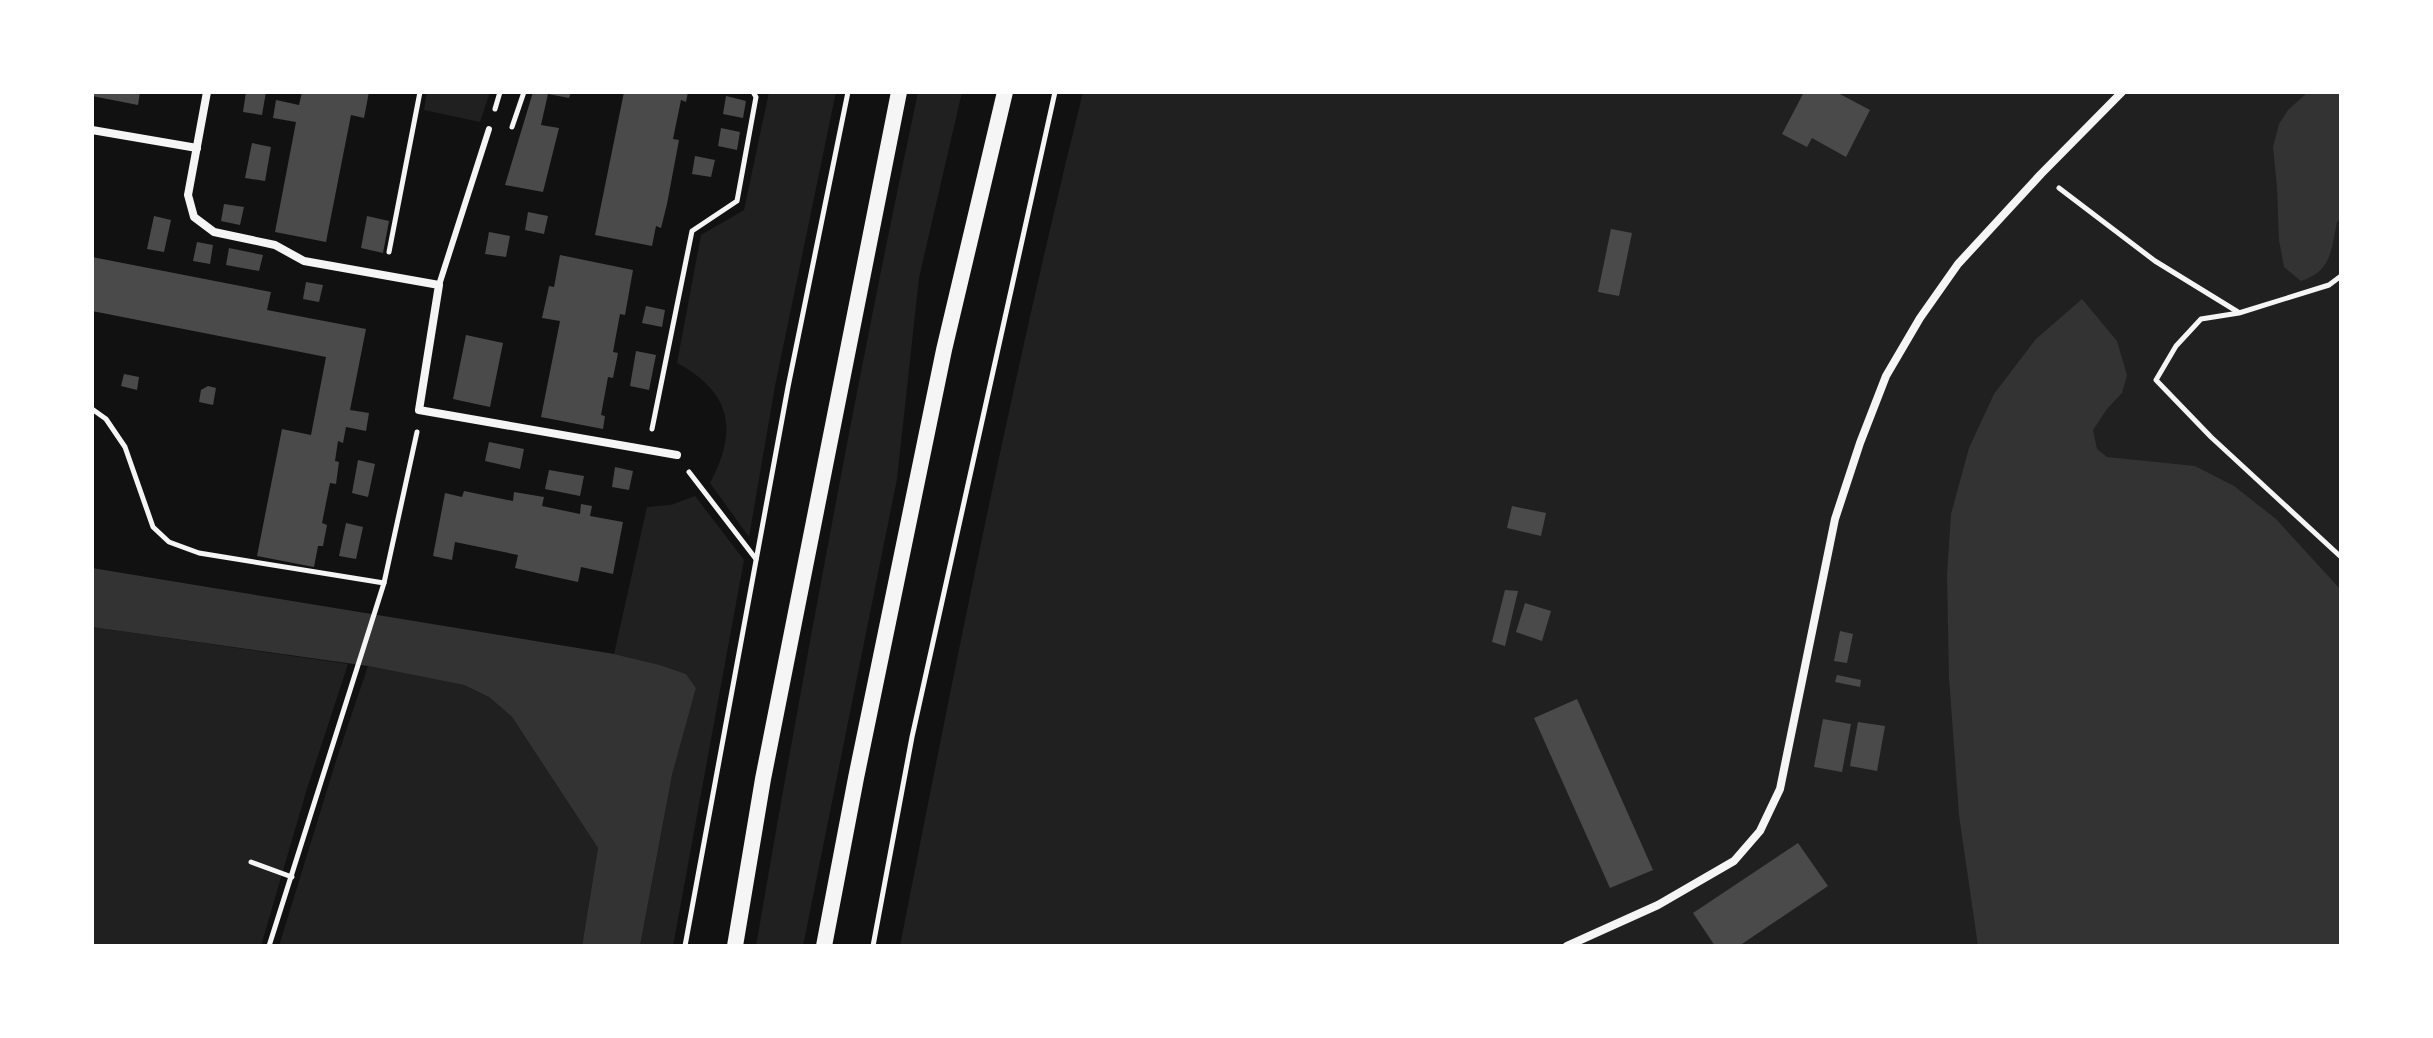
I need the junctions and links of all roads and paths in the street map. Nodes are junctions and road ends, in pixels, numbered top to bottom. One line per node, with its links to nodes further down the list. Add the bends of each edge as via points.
1 (207, 92): 11 (street)
2 (420, 92): 13 (path)
3 (753, 92): 19 (path, via 737,201 692,231)
4 (848, 92): 22 (path)
5 (899, 92): 28 (main road)
6 (1005, 92): 29 (main road, via 944,350)
7 (1055, 92): 30 (path, via 912,737)
8 (2122, 92): 12 (street)
9 (489, 129): 15 (lane)
10 (92, 130): 11 (street)
11 (197, 148): 13 (street, via 188,195 194,217 214,232 275,245 304,261)
12 (2041, 174): 16 (path, via 2155,261); 31 (street, via 1958,264 1886,376 1835,519 1780,789 1760,831 1734,861 1658,905)
13 (385, 275): 15 (street)
14 (2341, 276): 16 (path, via 2329,285)
15 (439, 285): 18 (street)
16 (2239, 313): 21 (path, via 2201,319 2176,346 2156,380)
17 (92, 409): 23 (path, via 106,419 125,447 153,527 169,542 199,553)
18 (419, 410): 19 (street); 23 (path)
19 (647, 450): 20 (street)
20 (677, 455): 22 (path)
21 (2341, 557)
22 (756, 559): 27 (path)
23 (384, 583): 25 (path)
24 (251, 862): 25 (path)
25 (292, 877): 26 (path)
26 (269, 946)
27 (685, 946)
28 (735, 946)
29 (824, 946)
30 (873, 946)
31 (1567, 946)

